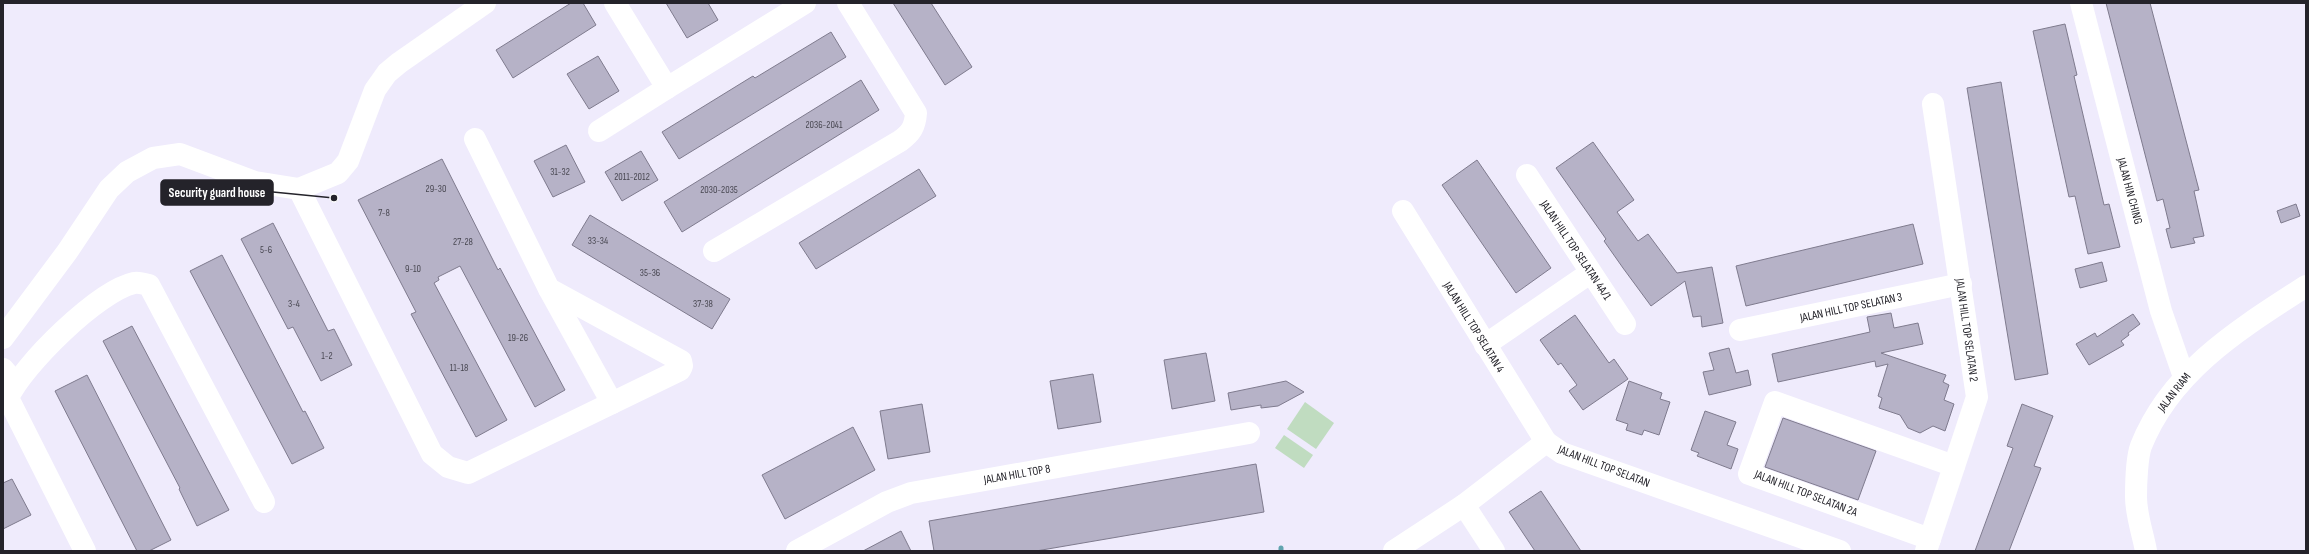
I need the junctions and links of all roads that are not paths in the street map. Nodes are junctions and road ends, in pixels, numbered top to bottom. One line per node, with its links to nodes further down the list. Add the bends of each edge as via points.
1 (485, 3): 11 (street, via 387,73 375,90 348,161 338,173)
2 (615, 3): 6 (street)
3 (805, 3): 6 (street)
4 (848, 3): 13 (street, via 916,113 915,124 910,133 900,141)
5 (2081, 3): 22 (street, JALAN HIN CHING, via 2161,311)
6 (667, 88): 8 (street)
7 (1933, 104): 15 (street, JALAN HILL TOP SELATAN 2)
8 (599, 131)
9 (474, 139): 17 (street)
10 (1527, 175): 14 (street, JALAN HILL TOP SELATAN 4A/1)
11 (300, 189): 20 (street, via 255,182 180,154 153,158 127,172 109,189 67,252); 24 (street, via 432,454 448,467 468,472)
12 (1403, 211): 21 (street, JALAN HILL TOP SELATAN 4)
13 (714, 251)
14 (1590, 273): 18 (street, JALAN HILL TOP SELATAN 4A/1); 21 (street)
15 (1961, 284): 19 (street, JALAN HILL TOP SELATAN 3); 27 (street, JALAN HILL TOP SELATAN 2, via 1977,397)
16 (2306, 286): 22 (street, JALAN RIAM, via 2257,317 2201,360)
17 (549, 289): 24 (street); 24 (street, via 681,361 680,370)
18 (1626, 324)
19 (1740, 330)
20 (3, 338)
21 (1485, 345): 26 (street, JALAN HILL TOP SELATAN 4)
22 (2184, 377): 36 (street, JALAN RIAM, via 2159,410 2141,447 2136,498)
23 (7, 386): 28 (street, via 60,333 118,288 136,282 149,285); 31 (street)
24 (612, 403)
25 (1249, 433): 32 (street, JALAN HILL TOP 8, via 911,493 887,502)
26 (1546, 442): 29 (street, JALAN HILL TOP SELATAN); 35 (street, JALAN HILL TOP SELATAN, via 1562,453)
27 (1954, 466): 30 (street, JALAN HILL TOP SELATAN 2); 30 (street, JALAN HILL TOP SELATAN 2A, via 1775,402 1749,474)
28 (264, 502)
29 (1464, 505): 33 (street, JALAN HILL TOP SELATAN); 34 (street)
30 (1928, 545)
31 (85, 551)
32 (797, 551)
33 (1394, 551)
34 (1494, 551)
35 (1840, 551)
36 (2146, 551)

